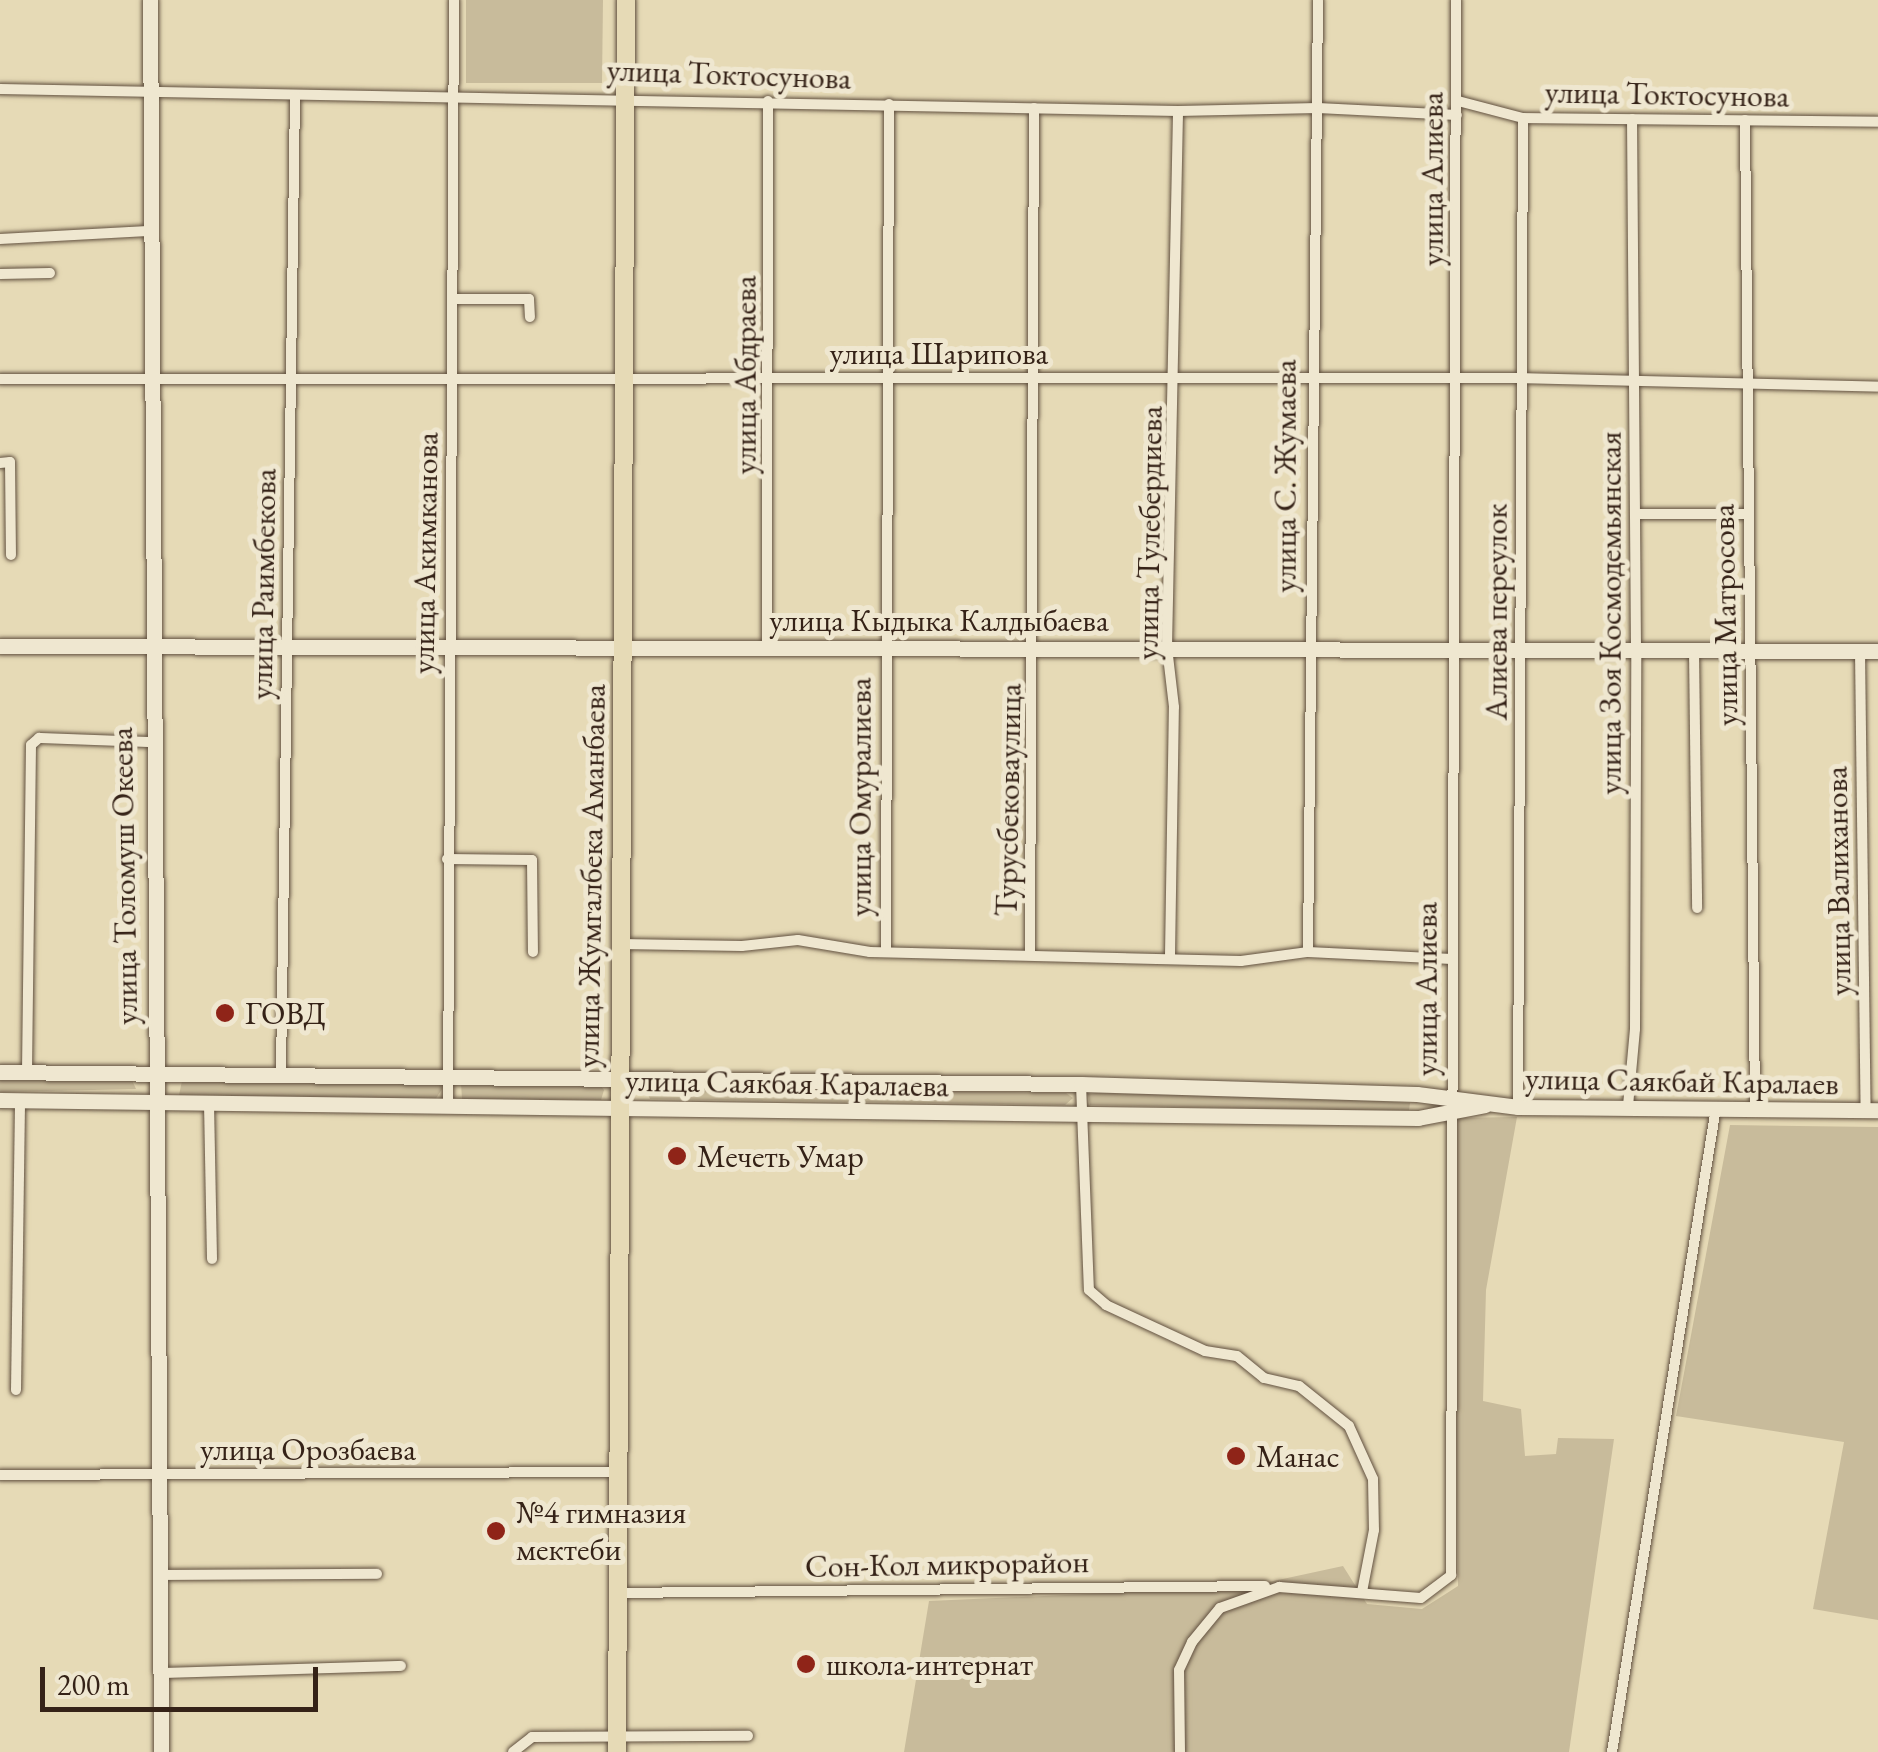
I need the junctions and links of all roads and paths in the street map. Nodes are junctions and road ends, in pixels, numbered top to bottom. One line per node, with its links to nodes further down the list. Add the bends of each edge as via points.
1 (150, 0): 8 (street, улица Толомуш Океева)
2 (454, 0): 7 (street, улица Акимканова)
3 (626, 0): 10 (main road, улица Жумгалбека Аманбаева)
4 (1318, 0): 15 (street, улица С. Жумаева)
5 (1456, 0): 11 (street, улица Алиева)
6 (0, 89): 8 (street, улица Токтосунова)
7 (452, 93): 9 (street, улица Токтосунова); 10 (street, улица Токтосунова); 26 (street, улица Акимканова)
8 (148, 94): 9 (street, улица Токтосунова); 22 (street, улица Толомуш Океева)
9 (295, 96): 38 (street, улица Раимбекова)
10 (626, 96): 12 (street, улица Токтосунова); 30 (main road, улица Жумгалбека Аманбаева)
11 (1458, 101): 17 (street, улица Алиева); 18 (street, улица Токтосунова)
12 (768, 102): 13 (street, улица Токтосунова); 28 (street, улица Абдраева)
13 (889, 104): 14 (street, улица Токтосунова); 39 (street, улица Омуралиева)
14 (1034, 108): 16 (street, улица Токтосунова); 31 (street, Турусбековаулица)
15 (1318, 108): 16 (street, улица Токтосунова); 17 (street, улица Токтосунова); 33 (street, улица С. Жумаева)
16 (1178, 111): 32 (street, улица Тулебердиева)
17 (1456, 115): 34 (street, улица Алиева)
18 (1523, 118): 19 (street, улица Токтосунова); 35 (street, Алиева переулок)
19 (1632, 119): 20 (street, улица Токтосунова); 40 (street, улица Зоя Космодемьянская)
20 (1745, 120): 21 (street, улица Токтосунова); 41 (street, улица Матросова)
21 (1878, 122)
22 (148, 231): 23 (street); 37 (street, улица Толомуш Океева)
23 (0, 239)
24 (50, 273): 25 (street)
25 (0, 274)
26 (452, 299): 27 (street, via 528,299); 29 (street, улица Акимканова)
27 (530, 316)
28 (772, 377): 30 (street, улица Шарипова); 39 (street, улица Шарипова); 58 (street, улица Абдраева)
29 (452, 378): 30 (street, улица Шарипова); 38 (street, улица Шарипова); 56 (street, улица Акимканова)
30 (625, 378): 51 (main road, улица Жумгалбека Аманбаева)
31 (1034, 378): 32 (street, улица Шарипова); 39 (street, улица Шарипова); 48 (street, Турусбековаулица)
32 (1177, 378): 33 (street, улица Шарипова); 57 (street, улица Тулебердиева)
33 (1310, 378): 34 (street, улица Шарипова); 52 (street, улица С. Жумаева)
34 (1456, 378): 35 (street, улица Шарипова); 53 (street, улица Алиева)
35 (1521, 378): 40 (street, улица Шарипова); 54 (street, Алиева переулок)
36 (0, 379): 37 (street, улица Шарипова)
37 (148, 379): 38 (street, улица Шарипова); 50 (street, улица Толомуш Океева)
38 (291, 379): 55 (street, улица Раимбекова)
39 (888, 379): 47 (street, улица Омуралиева)
40 (1634, 382): 41 (street, улица Шарипова); 44 (street, улица Зоя Космодемьянская)
41 (1748, 384): 42 (street, улица Шарипова); 45 (street, улица Матросова)
42 (1878, 387)
43 (0, 462): 46 (street, via 10,462)
44 (1635, 514): 45 (street); 59 (street, улица Зоя Космодемьянская)
45 (1749, 514): 61 (street, улица Матросова)
46 (12, 554)
47 (885, 644): 48 (street, улица Кыдыка Калдыбаева); 58 (street, улица Кыдыка Калдыбаева); 68 (street, улица Омуралиева)
48 (1036, 645): 57 (street, улица Кыдыка Калдыбаева); 71 (street, Турусбековаулица)
49 (0, 646): 50 (street, улица Кыдыка Калдыбаева)
50 (150, 646): 55 (street, улица Кыдыка Калдыбаева); 64 (street, улица Толомуш Океева)
51 (623, 646): 56 (street, улица Кыдыка Калдыбаева); 58 (street, улица Кыдыка Калдыбаева); 67 (main road, улица Жумгалбека Аманбаева)
52 (1309, 646): 53 (street, улица Кыдыка Калдыбаева); 57 (street, улица Кыдыка Калдыбаева); 70 (street, улица С. Жумаева)
53 (1456, 646): 54 (street, улица Кыдыка Калдыбаева); 73 (street, улица Алиева)
54 (1521, 646): 59 (street, улица Кыдыка Калдыбаева); 89 (street, Алиева переулок)
55 (287, 647): 56 (street, улица Кыдыка Калдыбаева); 77 (street, улица Раимбекова)
56 (450, 647): 65 (street, улица Акимканова)
57 (1168, 647): 72 (street, улица Тулебердиева, via 1174,707)
58 (767, 648)
59 (1636, 650): 60 (street, улица Кыдыка Калдыбаева); 88 (street, улица Зоя Космодемьянская, via 1635,1030)
60 (1694, 650): 61 (street, улица Кыдыка Калдыбаева); 66 (street)
61 (1750, 650): 62 (street, улица Кыдыка Калдыбаева); 92 (street, улица Матросова)
62 (1860, 651): 63 (street, улица Кыдыка Калдыбаева); 93 (street, улица Валиханова)
63 (1878, 651)
64 (150, 742): 75 (street, via 39,738 31,745); 76 (street, улица Толомуш Океева)
65 (447, 859): 69 (street, via 532,860); 78 (street, улица Акимканова)
66 (1696, 908)
67 (622, 944): 68 (street, via 798,940); 79 (main road, улица Жумгалбека Аманбаева)
68 (886, 949): 71 (street)
69 (533, 952)
70 (1308, 952): 72 (street, via 1241,962); 73 (street)
71 (1030, 954): 72 (street)
72 (1170, 956)
73 (1452, 959): 81 (street, улица Алиева)
74 (0, 1072): 75 (street, улица Саякбая Каралаева)
75 (26, 1072): 76 (street, улица Саякбая Каралаева)
76 (154, 1072): 77 (street, улица Саякбая Каралаева); 84 (street, улица Толомуш Океева)
77 (281, 1073): 78 (street, улица Саякбая Каралаева)
78 (449, 1073): 79 (street, улица Саякбая Каралаева); 87 (street, улица Акимканова)
79 (618, 1076): 80 (street, улица Саякбая Каралаева); 91 (main road, улица Жумгалбека Аманбаева)
80 (1081, 1084): 81 (street, улица Саякбая Каралаева); 94 (street)
81 (1451, 1096): 86 (street, улица Саякбай Каралаев); 95 (street, улица Алиева)
82 (0, 1100): 83 (street, улица Саякбая Каралаева)
83 (20, 1100): 84 (street, улица Саякбая Каралаева); 97 (street)
84 (154, 1102): 85 (street, улица Саякбая Каралаева); 99 (street, улица Толомуш Океева)
85 (210, 1103): 87 (street, улица Саякбая Каралаева); 96 (street)
86 (1485, 1105): 89 (street, улица Саякбай Каралаев); 95 (street, улица Саякбай Каралаев)
87 (448, 1106): 91 (street, улица Саякбая Каралаева)
88 (1628, 1106): 89 (street, улица Саякбай Каралаев); 90 (street, улица Саякбай Каралаев)
89 (1518, 1108)
90 (1716, 1108): 92 (street, улица Саякбай Каралаев); 113 (street)
91 (618, 1109): 94 (street, улица Саякбая Каралаева); 98 (main road, улица Жумгалбека Аманбаева)
92 (1756, 1109): 93 (street, улица Саякбай Каралаев)
93 (1872, 1110)
94 (1084, 1114): 95 (street, улица Саякбая Каралаева); 104 (street, via 1089,1290 1106,1305 1205,1351 1237,1356 1264,1378 1299,1386 1349,1426 1373,1479 1374,1530)
95 (1452, 1115): 104 (street, улица Алиева, via 1451,1575 1421,1598)
96 (212, 1259)
97 (16, 1390)
98 (616, 1472): 99 (street, улица Орозбаева); 105 (main road, улица Жумгалбека Аманбаева)
99 (158, 1474): 100 (street, улица Орозбаева); 102 (street, улица Толомуш Океева)
100 (0, 1475)
101 (377, 1574): 102 (street)
102 (159, 1575): 107 (street, улица Толомуш Океева)
103 (1279, 1587): 104 (street, улица Алиева); 105 (street, Сон-Кол микрорайон); 112 (street, улица Алиева, via 1220,1608 1192,1642 1179,1670)
104 (1362, 1592)
105 (616, 1593): 109 (main road, улица Жумгалбека Аманбаева)
106 (401, 1666): 107 (street)
107 (160, 1673): 110 (street, улица Толомуш Океева)
108 (748, 1736): 109 (street)
109 (617, 1745): 111 (street, via 532,1737)
110 (161, 1752)
111 (513, 1752)
112 (1180, 1752)
113 (1612, 1752)

